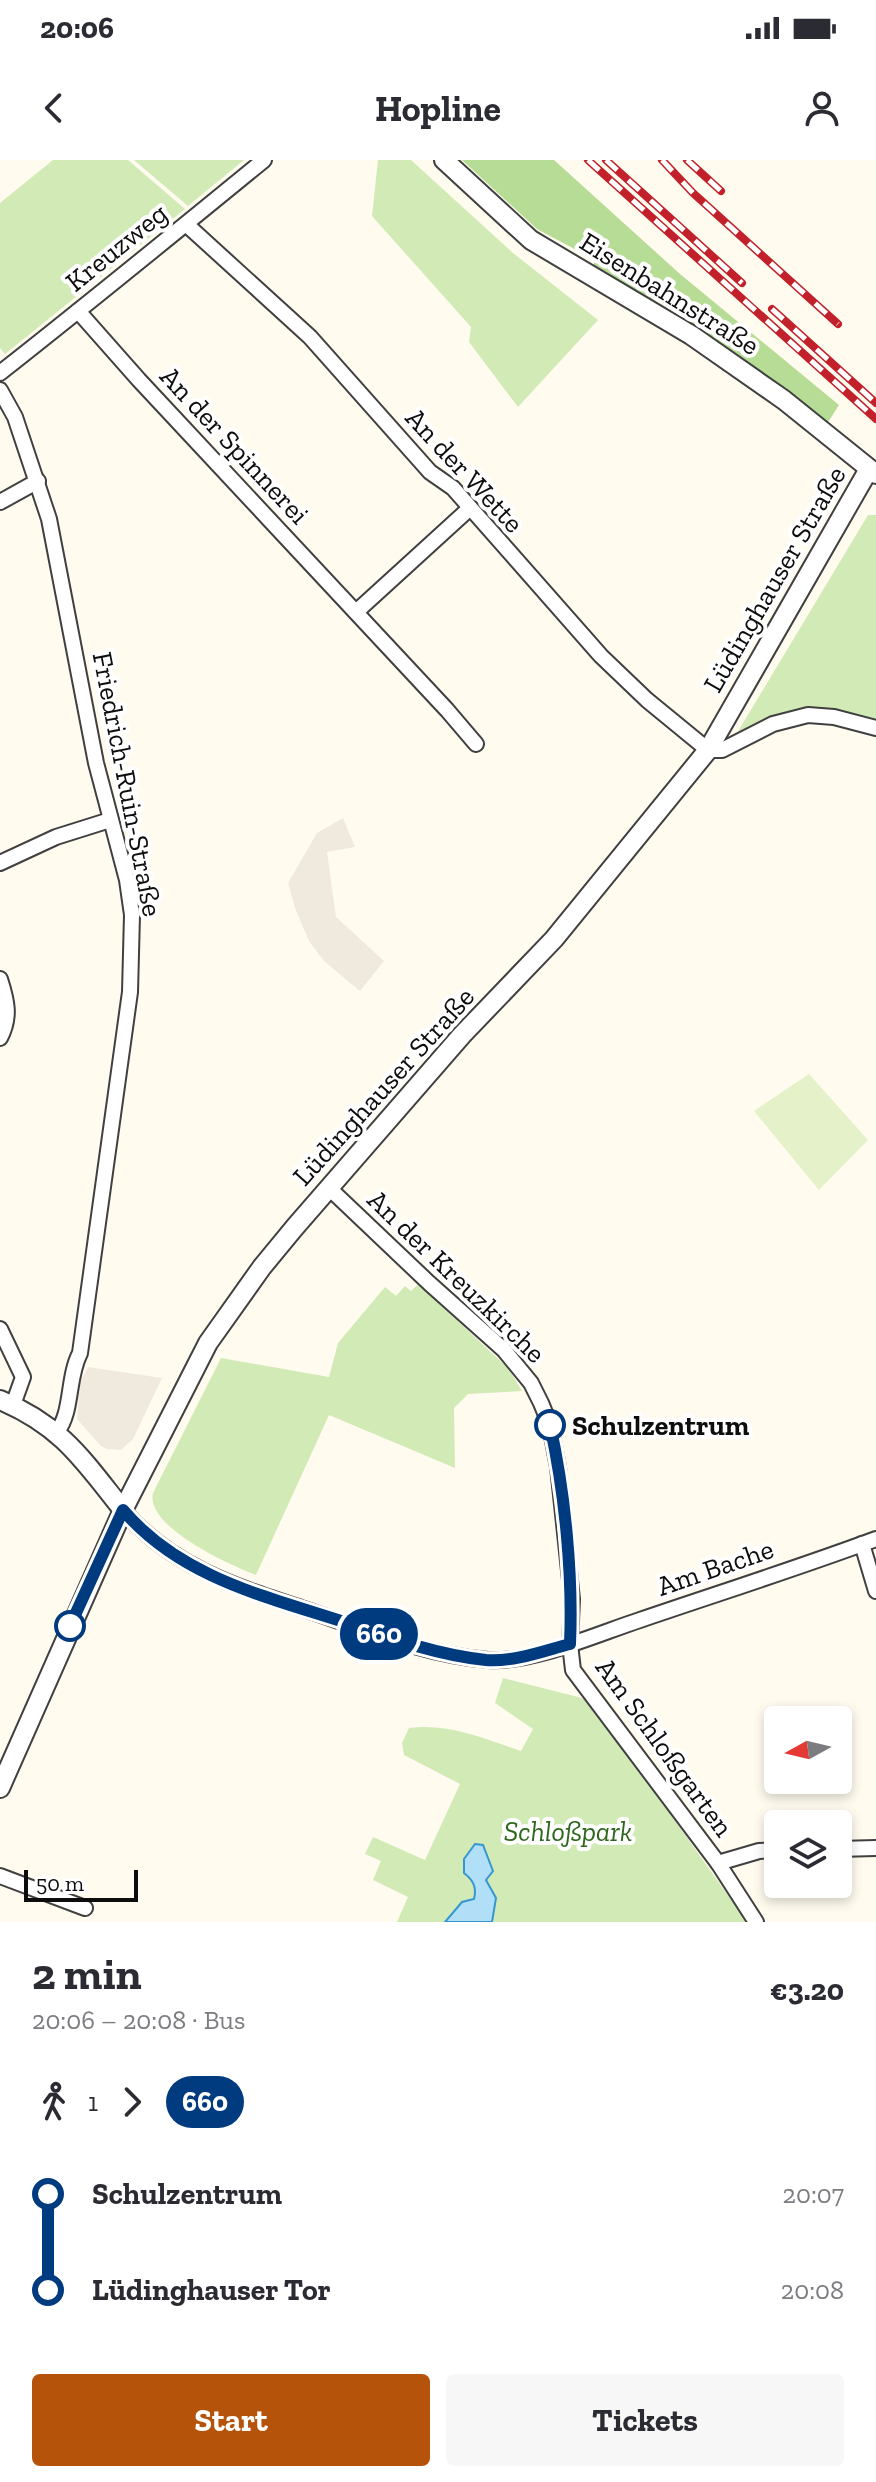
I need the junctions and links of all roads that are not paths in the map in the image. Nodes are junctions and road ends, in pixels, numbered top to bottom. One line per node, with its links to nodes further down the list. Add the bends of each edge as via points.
1 (264, 160): 3 (street, Kreuzweg)
2 (444, 160): 7 (street, Eisenbahnstraße, via 531,240 691,335)
3 (187, 225): 4 (street, Kreuzweg); 10 (street, An der Wette, via 310,337 430,472)
4 (78, 311): 5 (street, Kreuzweg); 11 (street, An der Spinnerei)
5 (0, 373)
6 (0, 390): 8 (street, Friedrich-Ruin-Straße)
7 (873, 472): 14 (street, Lüdinghauser Straße)
8 (38, 481): 9 (street); 15 (street, Friedrich-Ruin-Straße)
9 (0, 502)
10 (470, 508): 11 (street); 14 (street, An der Wette, via 611,666)
11 (356, 612): 13 (street, An der Spinnerei)
12 (876, 728): 14 (street, via 808,715 773,724 722,750)
13 (476, 744)
14 (708, 750): 19 (street, Lüdinghauser Straße, via 554,939)
15 (110, 820): 16 (street); 22 (street, Friedrich-Ruin-Straße, via 131,899 130,992 80,1353)
16 (0, 863)
17 (0, 979): 18 (street, via 8,1012)
18 (0, 1038)
19 (329, 1188): 23 (street, Lüdinghauser Straße, via 262,1267 208,1343); 26 (street, An der Kreuzkirche, via 518,1365 541,1403 558,1467 572,1599)
20 (0, 1329): 21 (street, via 23,1377)
21 (6, 1402): 22 (street)
22 (57, 1432): 23 (street)
23 (123, 1510): 26 (street, Am Schloßgarten, via 169,1553 218,1580 420,1648 487,1660 514,1659); 27 (street, Lüdinghauser Straße)
24 (869, 1542): 25 (street); 26 (street, Am Bache)
25 (876, 1591)
26 (570, 1644): 31 (street, Am Schloßgarten, via 573,1670)
27 (3, 1775)
28 (876, 1848): 29 (street)
29 (852, 1849)
30 (764, 1851): 31 (street)
31 (718, 1863): 34 (street, Am Schloßgarten)
32 (0, 1876): 33 (street)
33 (85, 1908)
34 (756, 1922)

